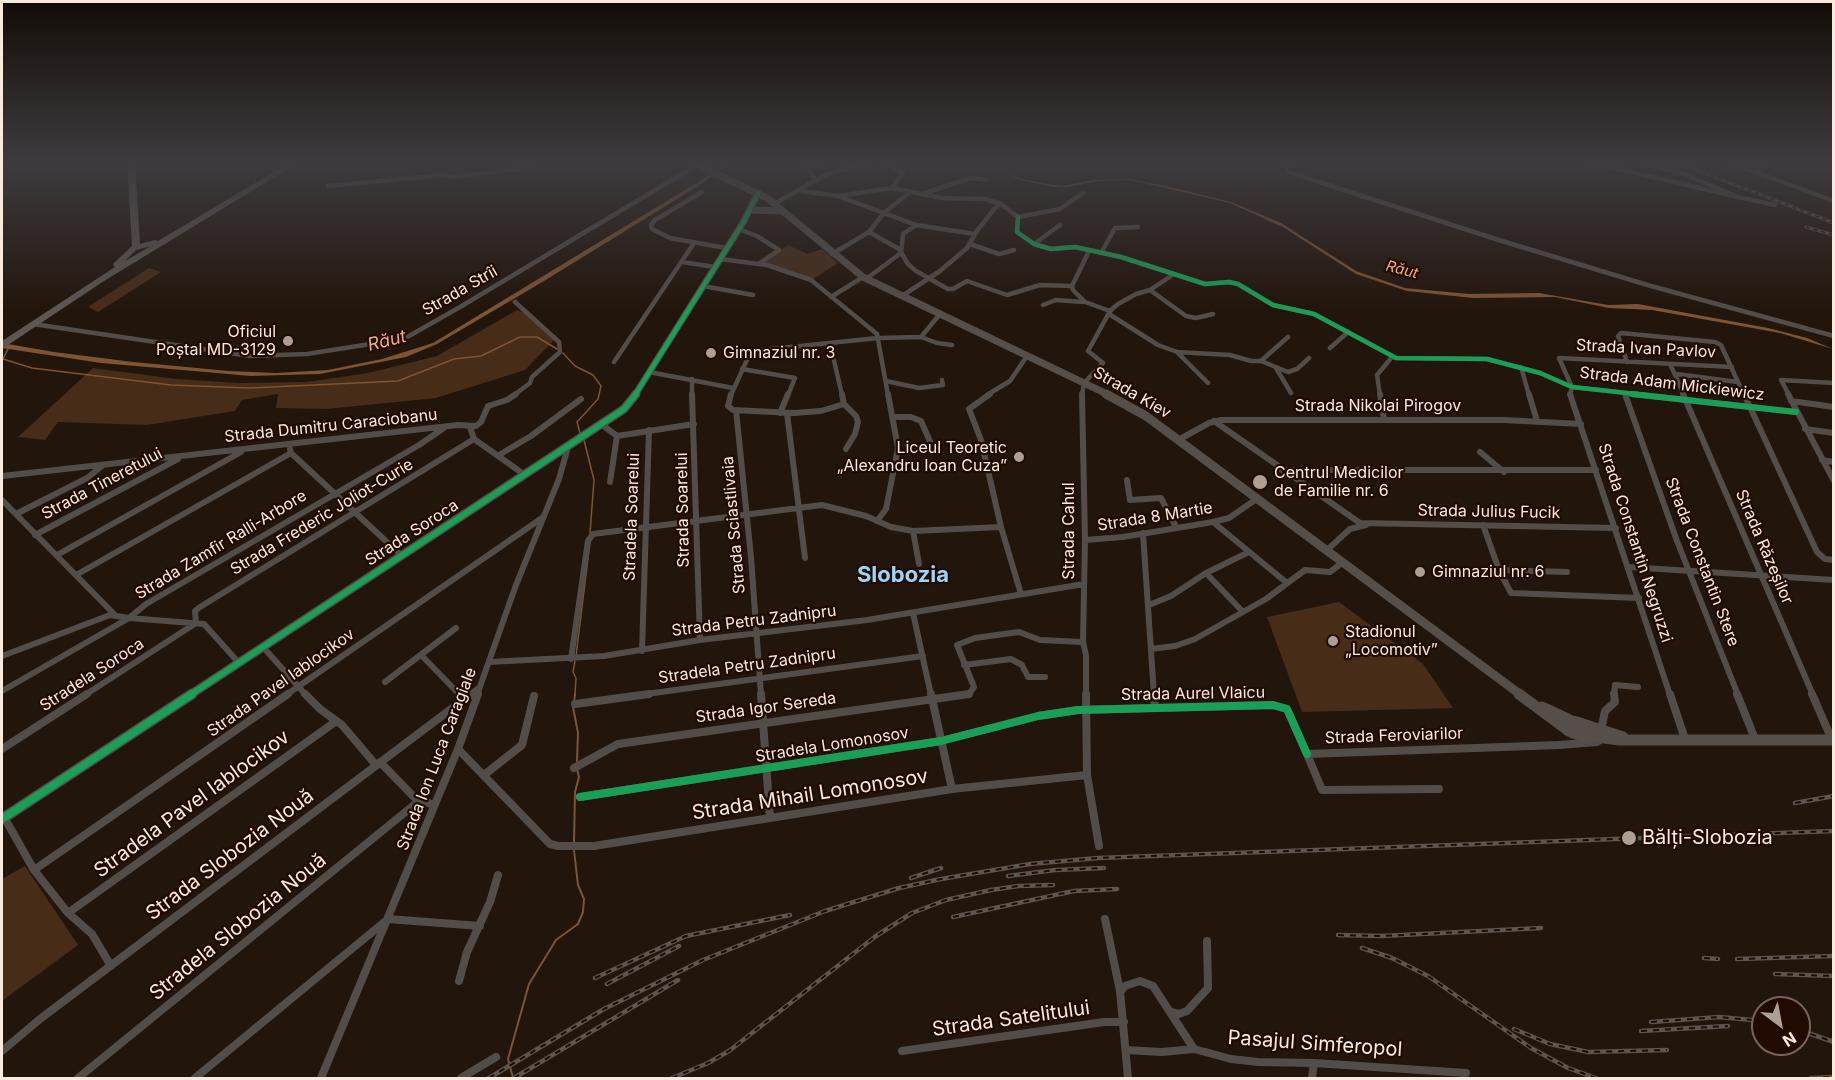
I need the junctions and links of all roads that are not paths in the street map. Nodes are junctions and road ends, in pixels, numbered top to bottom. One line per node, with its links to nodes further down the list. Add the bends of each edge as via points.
1 (134, 211): 20 (main road)
2 (213, 211): 22 (main road)
3 (620, 211): 54 (street, Strada Strîi, via 460,307 396,340 337,351 250,356)
4 (669, 211): 23 (street, via 655,220 652,230)
5 (749, 211): 18 (main road, Strada Soroca)
6 (783, 211): 32 (main road, Strada Kiev)
7 (876, 211): 13 (street)
8 (886, 211): 13 (street)
9 (992, 211): 21 (street)
10 (1011, 211): 14 (street)
11 (1047, 211): 14 (street)
12 (1410, 211): 56 (street, via 1641,283)
13 (883, 214): 15 (street); 19 (street)
14 (1018, 217): 25 (street, via 1017,232)
15 (916, 225): 21 (street); 30 (street, via 903,234)
16 (1060, 225): 25 (street)
17 (1138, 227): 31 (street, via 1115,228)
18 (739, 229): 27 (main road, Strada Soroca); 35 (street, via 778,250)
19 (869, 232): 30 (street); 32 (street)
20 (135, 233): 22 (main road, via 149,239); 26 (main road); 37 (main road)
21 (975, 234): 24 (street)
22 (170, 237): 26 (main road)
23 (694, 243): 27 (street); 34 (street)
24 (970, 244): 28 (street, via 999,254); 41 (street)
25 (1034, 244): 29 (street, Strada Adam Mickiewicz)
26 (142, 248): 37 (main road, via 133,255 128,253); 40 (main road)
27 (726, 248): 33 (main road, Strada Soroca)
28 (1014, 250)
29 (1089, 251): 31 (street, Strada Adam Mickiewicz); 43 (street)
30 (901, 253): 39 (street); 41 (street, via 908,264)
31 (1101, 253): 38 (street, Strada Adam Mickiewicz)
32 (832, 254): 39 (main road, Strada Kiev)
33 (720, 259): 35 (street); 36 (main road, Strada Soroca)
34 (682, 262): 36 (street); 70 (street)
35 (759, 264): 47 (street, via 811,280)
36 (715, 267): 42 (main road, Strada Soroca)
37 (113, 269): 40 (main road)
38 (1174, 274): 44 (street); 55 (street, Strada Adam Mickiewicz, via 1204,284 1238,284 1273,305 1309,312)
39 (864, 278): 46 (main road, Strada Kiev); 47 (street)
40 (101, 279): 54 (main road)
41 (928, 279): 43 (street, via 951,289 970,281 1007,295 1037,285); 46 (street)
42 (703, 286): 45 (street); 77 (main road, Strada Soroca)
43 (1072, 286): 49 (street)
44 (1150, 290): 51 (street, via 1130,297); 53 (street, via 1186,316)
45 (753, 295)
46 (902, 296): 52 (main road, Strada Kiev)
47 (831, 297): 59 (street, via 854,313)
48 (515, 302): 107 (street, via 555,338 560,352 530,383 507,400 490,405 481,422)
49 (1085, 302): 50 (street, via 1056,300); 51 (street)
50 (1043, 305)
51 (1110, 313): 64 (street, via 1158,345); 83 (street, via 1088,351 1103,364)
52 (940, 314): 57 (street); 65 (main road, Strada Kiev)
53 (1213, 314)
54 (33, 324): 61 (main road)
55 (1348, 332): 63 (street); 66 (street, Strada Adam Mickiewicz)
56 (1833, 336)
57 (921, 337): 59 (street); 62 (street)
58 (1288, 337): 69 (street)
59 (878, 338): 60 (street); 81 (street)
60 (830, 343): 76 (street, via 754,350); 93 (street)
61 (2, 345)
62 (951, 345)
63 (1330, 348)
64 (1177, 352): 69 (street, via 1227,354); 84 (street)
65 (1027, 356): 83 (main road, Strada Kiev); 147 (street, via 1010,381 969,409 981,440)
66 (1392, 357): 75 (street, Strada Adam Mickiewicz, via 1487,359); 100 (street, via 1377,375)
67 (1309, 358): 74 (street, via 1292,372)
68 (1559, 358): 71 (street, Strada Ivan Pavlov); 86 (street, Strada Constantin Negruzzi)
69 (1261, 361): 74 (street)
70 (614, 362)
71 (1628, 362): 72 (street, Strada Ivan Pavlov); 73 (street, via 1618,336 1621,333 1719,344)
72 (1671, 366): 73 (street, Strada Ivan Pavlov, via 1678,363); 78 (street, Strada Răzeșilor)
73 (1732, 367): 82 (street)
74 (1276, 368): 88 (street)
75 (1521, 368): 86 (street, Strada Adam Mickiewicz); 102 (street)
76 (742, 369): 87 (street); 98 (street, via 795,378)
77 (649, 372): 79 (street); 103 (main road, Strada Soroca, via 628,406)
78 (1676, 374): 82 (street, Strada Ivan Pavlov); 91 (street, Strada Răzeșilor)
79 (692, 379): 87 (street); 104 (street, Strada Soarelui)
80 (942, 380): 81 (street, via 943,385 919,388)
81 (886, 381): 99 (street)
82 (1738, 381): 95 (street)
83 (1084, 383): 113 (main road, Strada Kiev, via 1134,408); 154 (street, Strada Cahul)
84 (1208, 383)
85 (1833, 383): 92 (street, via 1781,380)
86 (1572, 387): 89 (street, Strada Adam Mickiewicz); 105 (street, Strada Constantin Negruzzi, via 1570,394)
87 (734, 388): 96 (street, Strada Sciastlivaia, via 728,406)
88 (1291, 393)
89 (1625, 393): 91 (street, Strada Adam Mickiewicz); 166 (street, Strada Constantin Stere)
90 (581, 399): 121 (street)
91 (1687, 400): 95 (street, Strada Adam Mickiewicz); 169 (street, Strada Răzeșilor)
92 (1791, 401): 94 (street); 97 (street)
93 (844, 404): 98 (street, via 821,411); 118 (street, via 858,422)
94 (1833, 407)
95 (1751, 408): 97 (street, Strada Adam Mickiewicz); 160 (street, via 1817,552)
96 (736, 410): 98 (street); 140 (street, Strada Sciastlivaia)
97 (1796, 412): 108 (street)
98 (784, 413): 137 (street)
99 (893, 417): 115 (street, via 921,420); 142 (street, via 898,448 894,477 886,508)
100 (1384, 419): 101 (street, Strada Nikolai Pirogov); 102 (street, Strada Nikolai Pirogov)
101 (1214, 421): 113 (street, Strada Nikolai Pirogov); 126 (street, Strada Julius Fucik)
102 (1537, 421): 105 (street, Strada Nikolai Pirogov)
103 (601, 424): 111 (street); 116 (main road, Strada Soroca)
104 (694, 424): 109 (street, Stradela Soarelui); 143 (street, Strada Soarelui)
105 (1581, 424): 127 (street, Strada Constantin Negruzzi)
106 (444, 427): 107 (street, Strada Dumitru Caraciobanu); 114 (street, Strada Dumitru Caraciobanu); 134 (street, Strada Zamfir Ralli-Arbore)
107 (470, 427): 112 (street)
108 (1805, 429): 110 (street); 123 (street)
109 (649, 430): 111 (street); 150 (street, Stradela Soarelui)
110 (1833, 433)
111 (617, 436): 133 (street)
112 (474, 439): 121 (street); 138 (street, Strada Frederic Joliot-Curie)
113 (1180, 439): 135 (main road, Strada Kiev)
114 (287, 445): 117 (street, Strada Dumitru Caraciobanu); 120 (street)
115 (932, 446)
116 (568, 447): 129 (main road, Strada Soroca); 141 (street, Strada Ion Luca Caragiale)
117 (244, 450): 122 (street, Strada Dumitru Caraciobanu); 157 (street)
118 (846, 450)
119 (1479, 452): 128 (street)
120 (291, 453): 134 (street); 168 (street)
121 (499, 455): 129 (street)
122 (181, 457): 125 (street, Strada Dumitru Caraciobanu); 153 (street, Strada Tineretului)
123 (1822, 460): 124 (street); 132 (street)
124 (1833, 462)
125 (102, 466): 130 (street, Strada Dumitru Caraciobanu); 139 (street, via 87,478)
126 (1281, 470): 128 (street); 145 (street, Strada Julius Fucik, via 1358,522)
127 (1596, 470): 128 (street); 149 (street, Strada Constantin Negruzzi)
128 (1504, 472)
129 (525, 475): 158 (main road, Strada Soroca)
130 (2, 476)
131 (1127, 480): 148 (street, via 1130,500 1161,498)
132 (1833, 481)
133 (610, 482)
134 (334, 494): 138 (street); 179 (street, Strada Zamfir Ralli-Arbore, via 146,604)
135 (1258, 498): 144 (street, Strada 8 Martie, via 1229,518); 155 (main road, Strada Kiev)
136 (2, 500): 139 (street)
137 (800, 507): 140 (street); 142 (street, via 826,505); 159 (street)
138 (354, 513): 158 (street); 180 (street, Strada Frederic Joliot-Curie, via 200,606 195,611)
139 (16, 514): 153 (street)
140 (746, 516): 143 (street); 182 (street, Strada Sciastlivaia)
141 (543, 518): 192 (street, Strada Ion Luca Caragiale); 198 (street, Strada Pavel Iablocikov)
142 (877, 521): 151 (street)
143 (696, 522): 150 (street); 183 (street, Strada Soarelui)
144 (1213, 522): 148 (street, Strada 8 Martie); 156 (street)
145 (1369, 524): 146 (street, Strada Julius Fucik); 155 (street, via 1350,529)
146 (1484, 525): 149 (street, Strada Julius Fucik); 164 (street)
147 (1001, 527): 151 (street); 173 (street)
148 (1176, 528): 152 (street, Strada 8 Martie)
149 (1616, 528): 163 (street, Strada Constantin Negruzzi)
150 (646, 529): 187 (street, Stradela Soarelui); 191 (street, via 603,532 588,538)
151 (913, 531): 162 (street)
152 (1143, 533): 154 (street, Strada 8 Martie); 175 (street, Strada Aurel Vlaicu)
153 (35, 535): 157 (street)
154 (1085, 540): 172 (street, Strada Cahul)
155 (1327, 550): 161 (main road, Strada Kiev)
156 (1249, 552): 167 (street); 171 (street)
157 (57, 555): 168 (street)
158 (402, 556): 185 (main road, Strada Soroca)
159 (805, 558)
160 (1833, 560)
161 (1343, 562): 171 (street, via 1326,573 1305,570); 210 (main road, Strada Kiev, via 1532,703 1572,726)
162 (919, 564)
163 (1628, 567): 166 (street); 174 (street, Strada Constantin Negruzzi)
164 (1499, 570): 165 (street); 174 (street, via 1513,594)
165 (1567, 572)
166 (1689, 572): 169 (street); 212 (street, Strada Constantin Stere)
167 (1206, 573): 175 (street, via 1188,587); 176 (street)
168 (76, 575): 178 (street)
169 (1761, 576): 170 (street); 213 (street, Strada Răzeșilor)
170 (1833, 580)
171 (1287, 583): 176 (street)
172 (1084, 584): 173 (street, Strada Petru Zadnipru); 184 (street, Strada Cahul)
173 (1021, 594): 177 (street, Strada Petru Zadnipru)
174 (1639, 598): 211 (street, Strada Constantin Negruzzi)
175 (1149, 605): 186 (street, Strada Aurel Vlaicu)
176 (1243, 612): 186 (street, via 1184,644)
177 (913, 613): 182 (street, Strada Petru Zadnipru); 190 (street)
178 (114, 614): 179 (street, Strada Zamfir Ralli-Arbore); 188 (street)
179 (129, 618): 180 (street); 201 (street)
180 (196, 623): 193 (street, via 208,627); 215 (street, Stradela Sorocа)
181 (456, 628): 189 (street)
182 (757, 633): 183 (street, Strada Petru Zadnipru); 196 (street, Strada Sciastlivaia)
183 (700, 640): 187 (street, Strada Petru Zadnipru)
184 (1083, 642): 194 (street, via 1001,633 957,645); 207 (street, Strada Cahul)
185 (263, 647): 193 (main road, Strada Soroca); 198 (street)
186 (1151, 649): 206 (street, Strada Aurel Vlaicu)
187 (642, 651): 191 (street, Strada Petru Zadnipru)
188 (2, 656)
189 (422, 656): 197 (street); 203 (street)
190 (923, 656): 196 (street, Stradela Petru Zadnipru); 204 (street)
191 (572, 658): 192 (street, Strada Petru Zadnipru)
192 (489, 662): 199 (street, Strada Ion Luca Caragiale)
193 (239, 663): 228 (main road, Strada Soroca)
194 (964, 665): 195 (street, via 1011,659 1018,661 1028,676); 204 (street, Strada Igor Sereda, via 974,687 969,694)
195 (1045, 677)
196 (759, 678): 205 (street, Stradela Petru Zadnipru); 209 (street, Strada Sciastlivaia)
197 (385, 682)
198 (299, 687): 208 (street); 231 (street, Strada Pavel Iablocikov)
199 (480, 687): 203 (street, Strada Slobozia Nouă); 216 (street, Strada Ion Luca Caragiale)
200 (1638, 687): 210 (street, via 1615,685 1615,702 1605,711)
201 (2, 691)
202 (534, 696): 221 (street, via 522,745)
203 (463, 698): 218 (street, Strada Slobozia Nouă)
204 (933, 699): 209 (street, Strada Igor Sereda); 214 (street)
205 (575, 704)
206 (1155, 708): 207 (street, Strada Aurel Vlaicu); 217 (street, Strada Aurel Vlaicu, via 1258,705 1287,709)
207 (1085, 710): 214 (street, Stradela Lomonosov, via 1052,713); 222 (street, Strada Cahul)
208 (335, 722): 218 (street); 233 (street, Stradela Pavel Iablocikov)
209 (763, 722): 219 (street, Strada Igor Sereda, via 618,744); 220 (street, Strada Sciastlivaia)
210 (1602, 735): 211 (main road, Strada Kiev); 217 (street, Strada Feroviarilor, via 1597,742 1559,745)
211 (1685, 739): 212 (main road)
212 (1755, 739): 213 (main road)
213 (1833, 740)
214 (941, 741): 220 (street, Stradela Lomonosov); 223 (street)
215 (2, 749)
216 (458, 749): 221 (street); 227 (street, Strada Ion Luca Caragiale)
217 (1307, 753): 224 (street, Strada Feroviarilor, via 1322,790)
218 (378, 763): 226 (street); 238 (street, Strada Slobozia Nouă)
219 (574, 768)
220 (767, 770): 225 (street, Stradela Lomonosov); 229 (street, Strada Sciastlivaia)
221 (483, 775): 229 (street, Strada Mihail Lomonosov, via 550,844 558,846 594,846)
222 (1087, 775): 223 (street, Strada Mihail Lomonosov); 230 (street, Strada Cahul)
223 (952, 789): 229 (street, Strada Mihail Lomonosov)
224 (1439, 789)
225 (580, 796)
226 (419, 801): 227 (street); 250 (street, Stradela Slobozia Nouă)
227 (434, 805): 234 (street, Strada Ion Luca Caragiale)
228 (3, 818): 231 (street)
229 (770, 818)
230 (1099, 846)
231 (34, 870): 233 (street)
232 (498, 875): 236 (street)
233 (68, 914): 238 (street, via 92,934)
234 (388, 919): 236 (street); 251 (street); 252 (street, Strada Ion Luca Caragiale)
235 (1105, 919): 240 (street)
236 (480, 926): 239 (street)
237 (1207, 941): 241 (street, via 1208,988 1187,1011)
238 (111, 966): 245 (street, Strada Slobozia Nouă)
239 (459, 981)
240 (1120, 991): 241 (street, via 1131,983 1147,981); 242 (street)
241 (1172, 1012): 243 (street)
242 (1124, 1022): 244 (street); 246 (street, Strada Satelitului)
243 (1194, 1049): 244 (street, Pasajul Simferopol); 248 (street, Pasajul Simferopol, via 1231,1059)
244 (1126, 1050): 254 (street)
245 (2, 1051)
246 (902, 1051)
247 (496, 1057): 253 (street)
248 (1314, 1062): 249 (street, Pasajul Simferopol); 255 (street)
249 (1466, 1073)
250 (78, 1078)
251 (195, 1078)
252 (321, 1078)
253 (461, 1078)
254 (1128, 1078)
255 (1312, 1078)

